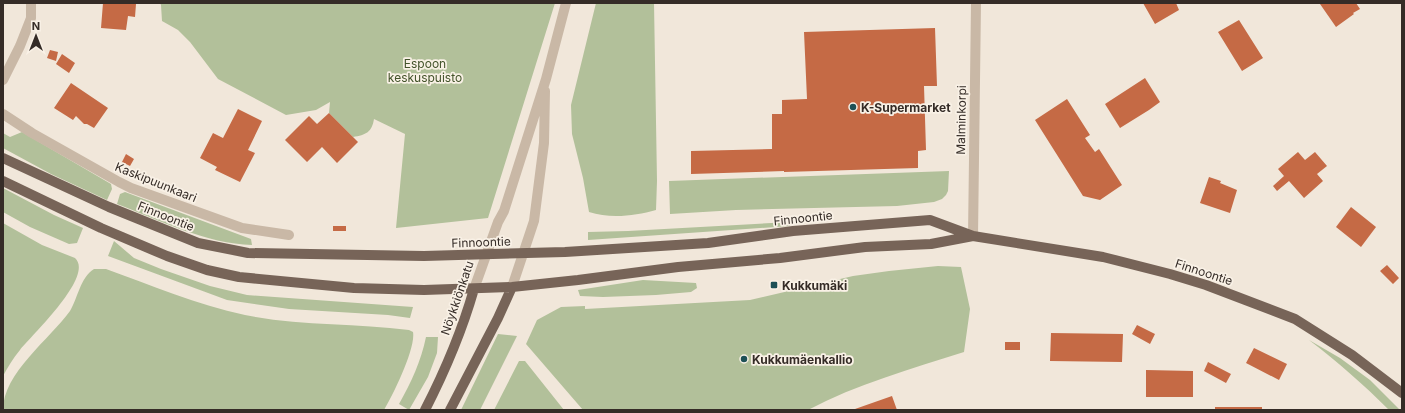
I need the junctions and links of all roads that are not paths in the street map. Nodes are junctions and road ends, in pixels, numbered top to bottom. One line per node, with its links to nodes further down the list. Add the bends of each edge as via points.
1 (32, 3): 5 (street, via 31,18)
2 (566, 3): 4 (street, Nöykkiönkatu)
3 (976, 3): 10 (street, Malminkorpi)
4 (546, 79): 11 (street, Nöykkiönkatu, via 544,143 538,195 534,221); 12 (street, Nöykkiönkatu, via 504,211)
5 (3, 80)
6 (3, 114): 9 (street, Kaskipuunkaari, via 37,136 131,188 242,228)
7 (3, 158): 12 (main road, Finnoontie, via 109,208 198,243 248,253)
8 (3, 181): 14 (main road, Finnoontie, via 101,228 206,270 239,277 354,288)
9 (289, 235)
10 (973, 236): 11 (main road, Finnoontie, via 930,220 793,231 708,243); 13 (main road, Finnoontie, via 931,244 865,247); 15 (main road, Finnoontie, via 1103,257 1212,287 1295,319 1352,355)
11 (523, 254): 12 (main road, Finnoontie); 13 (street, Nöykkiönkatu)
12 (486, 255): 14 (street, Nöykkiönkatu)
13 (512, 287): 14 (main road, Finnoontie); 17 (main road, Nöykkiönkatu)
14 (474, 289): 16 (main road, Nöykkiönkatu, via 446,369)
15 (1402, 393)
16 (425, 410)
17 (450, 410)

